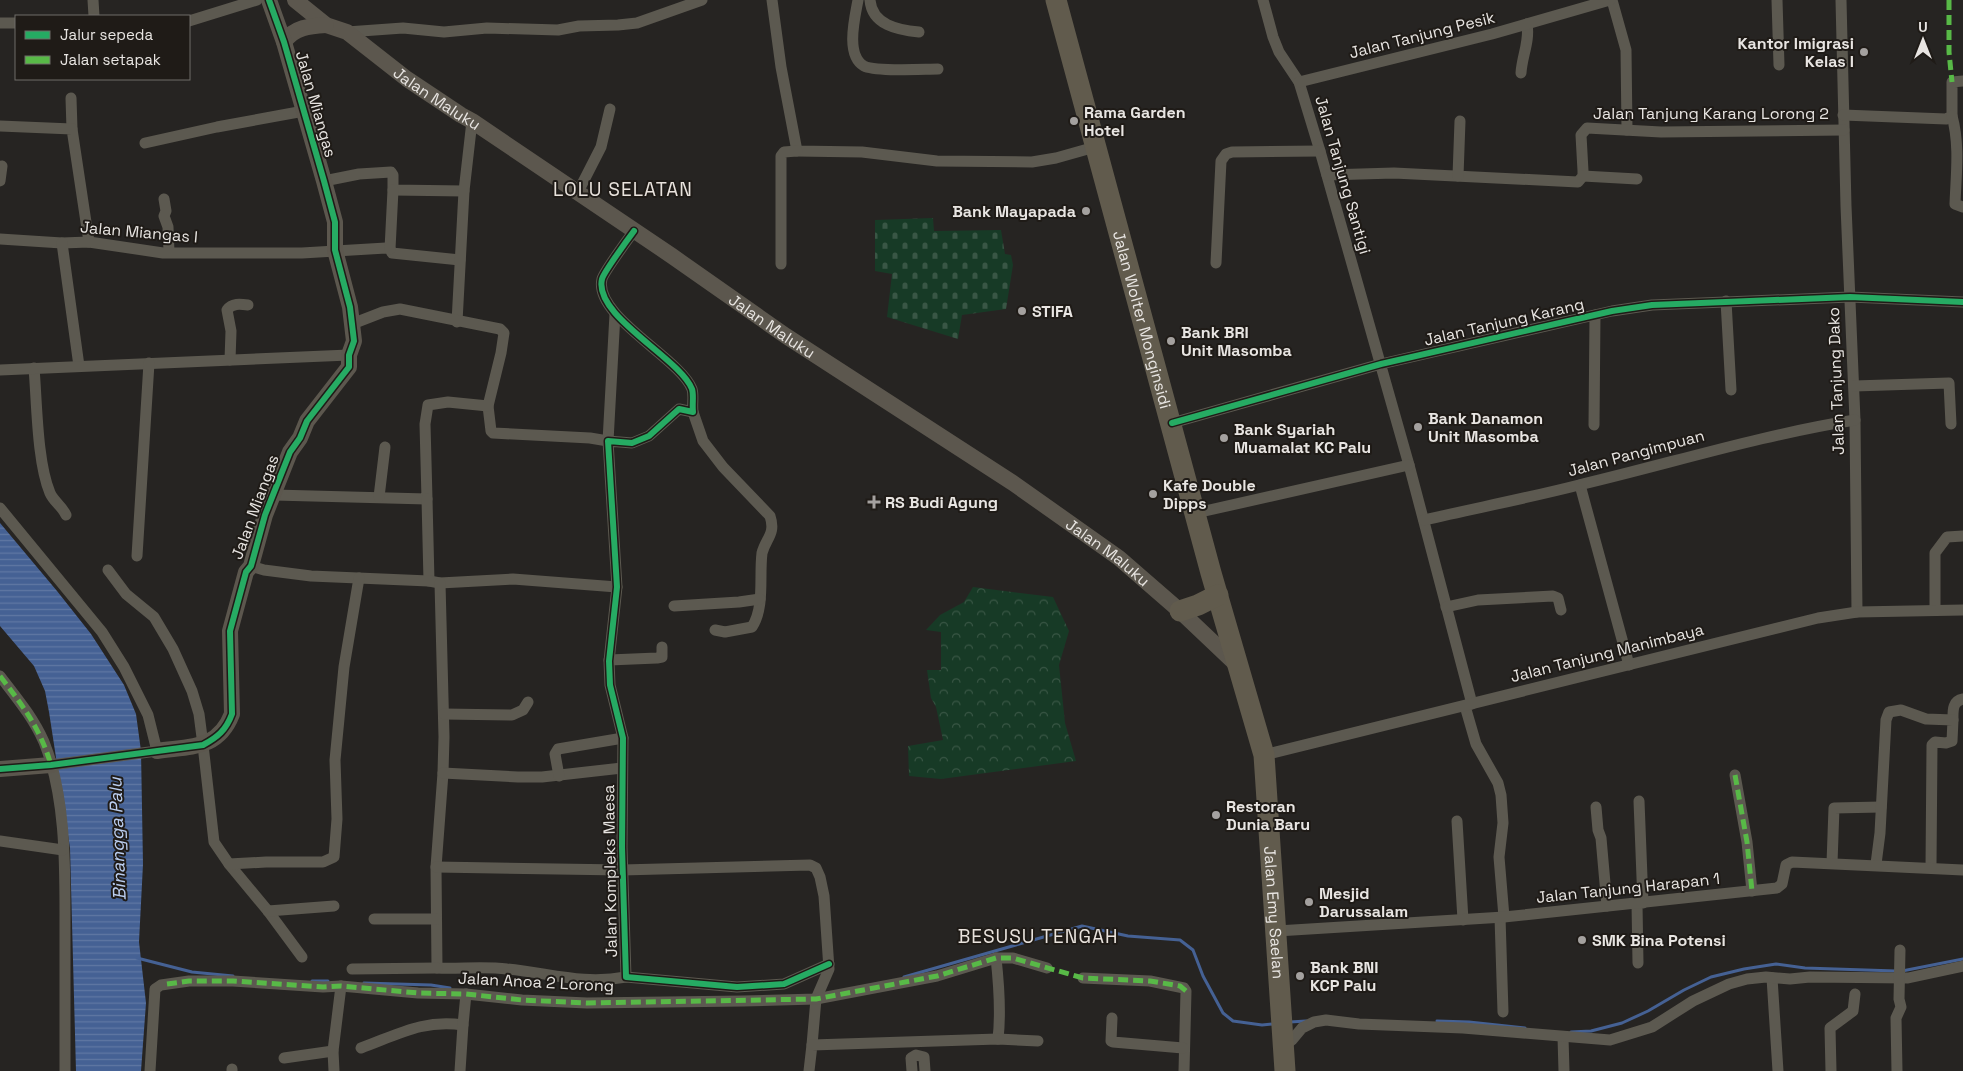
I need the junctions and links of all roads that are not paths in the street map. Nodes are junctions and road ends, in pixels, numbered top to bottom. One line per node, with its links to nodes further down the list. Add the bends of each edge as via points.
1 (93, 0): 14 (street)
2 (257, 0): 15 (street)
3 (268, 0): 22 (main road, Jalan Miangas)
4 (295, 0): 19 (main road, Jalan Maluku)
5 (702, 0): 20 (street, via 636,23 618,25 558,30 487,28 444,32 402,28)
6 (772, 0): 41 (street)
7 (858, 0): 24 (street, via 852,42 857,59 865,66)
8 (870, 0): 21 (street, via 871,8 879,19 901,30)
9 (1056, 0): 40 (highway, Jalan Wolter Monginsidi)
10 (1263, 0): 27 (street, Jalan Tanjung Santigi, via 1279,52)
11 (1611, 0): 18 (street, Jalan Tanjung Pesik); 37 (street, via 1626,50)
12 (1777, 0): 23 (street)
13 (1841, 0): 31 (street, Jalan Tanjung Dako)
14 (94, 15)
15 (190, 21)
16 (0, 23): 17 (street)
17 (15, 23)
18 (1527, 24): 25 (street, via 1528,38); 27 (street, Jalan Tanjung Pesik)
19 (326, 25): 20 (main road, Jalan Maluku); 22 (main road, via 299,28)
20 (347, 32): 33 (main road, Jalan Maluku, via 407,79)
21 (919, 32)
22 (284, 42): 30 (main road, Jalan Miangas)
23 (1778, 66)
24 (938, 69)
25 (1521, 73)
26 (1963, 81): 32 (street, via 1955,81 1951,85)
27 (1299, 82): 42 (street, Jalan Tanjung Santigi)
28 (71, 98): 36 (street)
29 (610, 109): 52 (street, via 601,147)
30 (304, 111): 39 (street); 49 (main road, Jalan Miangas)
31 (1843, 115): 32 (street, via 1946,119); 38 (street, Jalan Tanjung Dako)
32 (1952, 116): 54 (street, via 1957,152 1955,204)
33 (472, 120): 51 (street); 52 (main road, Jalan Maluku)
34 (1460, 121): 45 (street)
35 (0, 126): 36 (street)
36 (72, 129): 57 (street)
37 (1627, 130): 38 (street, Jalan Tanjung Karang Lorong 2); 46 (street, Jalan Tanjung Karang Lorong 2, via 1587,128 1583,131)
38 (1844, 130): 65 (street, Jalan Tanjung Dako)
39 (145, 143)
40 (1095, 148): 41 (street, via 1032,162 937,161 862,152); 87 (highway, Jalan Wolter Monginsidi)
41 (797, 151): 64 (street, via 784,152 781,156)
42 (1320, 151): 44 (street, Jalan Tanjung Santigi); 63 (street, via 1232,152 1223,157)
43 (2, 166): 48 (street)
44 (1327, 175): 45 (street, via 1394,173); 76 (street, Jalan Tanjung Santigi)
45 (1458, 176): 46 (street, via 1578,182)
46 (1583, 176): 47 (street)
47 (1637, 179)
48 (0, 181)
49 (324, 181): 50 (street, via 391,172); 59 (main road, Jalan Miangas, via 335,222)
50 (393, 190): 51 (street); 60 (street)
51 (464, 191): 62 (street)
52 (578, 192): 55 (main road, Jalan Maluku)
53 (164, 199): 61 (street)
54 (1963, 207)
55 (634, 231): 69 (street, via 602,279 603,295); 115 (main road, Jalan Maluku, via 786,336 1013,483 1118,558)
56 (0, 239): 58 (street, Jalan Miangas I)
57 (89, 242): 58 (street, Jalan Miangas I); 61 (street, Jalan Miangas I)
58 (62, 243): 77 (street)
59 (335, 250): 60 (street, Jalan Miangas I); 61 (street, Jalan Miangas I, via 302,254); 72 (main road, Jalan Miangas)
60 (390, 250): 62 (street, Jalan Miangas I, via 392,253)
61 (169, 252)
62 (460, 260): 71 (street)
63 (1216, 263)
64 (782, 264)
65 (1850, 297): 66 (street, Jalan Tanjung Karang); 67 (street, Jalan Tanjung Karang); 80 (street, Jalan Tanjung Dako)
66 (1726, 301): 70 (street, Jalan Tanjung Karang, via 1652,305); 82 (street)
67 (1963, 302)
68 (248, 305): 74 (street, via 238,304 227,310 231,331)
69 (615, 314): 81 (street, via 675,368); 90 (street)
70 (1595, 316): 76 (street, Jalan Tanjung Karang); 89 (street)
71 (457, 322): 72 (street, via 400,309); 83 (street, via 500,329 504,334)
72 (352, 324): 73 (main road, Jalan Miangas, via 354,341)
73 (349, 355): 74 (street); 94 (main road, Jalan Miangas, via 349,367 307,421 290,452)
74 (230, 360): 75 (street)
75 (149, 363): 77 (street); 102 (street)
76 (1381, 364): 87 (street, Jalan Tanjung Karang); 92 (street)
77 (79, 366): 78 (street)
78 (34, 368): 79 (street); 99 (street, via 47,484)
79 (0, 370)
80 (1854, 386): 86 (street, Jalan Tanjung Dako); 88 (street, via 1948,383)
81 (692, 390): 84 (street); 85 (street)
82 (1732, 390)
83 (488, 406): 90 (street, via 494,433); 96 (street, via 448,402 428,405 425,424)
84 (679, 409): 85 (street); 90 (street, via 649,436 632,443)
85 (693, 412): 109 (street, via 703,441 770,516 772,532 762,554)
86 (1855, 420): 93 (street, Jalan Pangimpuan, via 1801,428); 116 (street, Jalan Tanjung Dako)
87 (1172, 423): 98 (highway, Jalan Wolter Monginsidi)
88 (1950, 424)
89 (1594, 425)
90 (608, 441): 107 (street)
91 (385, 447): 95 (street)
92 (1409, 465): 98 (street); 100 (street)
93 (1580, 485): 100 (street, Jalan Pangimpuan); 120 (street)
94 (274, 495): 95 (street); 103 (main road, Jalan Miangas, via 258,535)
95 (379, 497): 96 (street)
96 (427, 499): 106 (street)
97 (0, 508): 130 (street, via 114,650 148,715)
98 (1196, 513): 108 (highway, Jalan Wolter Monginsidi)
99 (66, 515)
100 (1424, 520): 111 (street)
101 (1963, 536): 113 (street, via 1947,537 1936,550)
102 (137, 556)
103 (251, 566): 105 (street, Jalan Miangas, via 310,576); 129 (main road, Jalan Miangas, via 246,572 230,631 232,714 222,733)
104 (108, 570): 129 (street, via 126,594 154,617 173,649 192,691)
105 (359, 578): 106 (street, Jalan Miangas); 145 (street, via 344,667 335,760 337,818 334,857 323,862)
106 (434, 582): 107 (street, Jalan Miangas, via 513,579); 126 (street)
107 (617, 587): 119 (street)
108 (1218, 595): 115 (highway); 121 (highway, Jalan Wolter Monginsidi)
109 (760, 599): 110 (street); 117 (street, via 752,627 725,632)
110 (674, 606)
111 (1446, 607): 112 (street, via 1478,600 1554,596 1559,600); 125 (street)
112 (1561, 610)
113 (1935, 610): 114 (street, Jalan Tanjung Manimbaya); 116 (street, Jalan Tanjung Manimbaya)
114 (1963, 610)
115 (1180, 611): 121 (main road, Jalan Maluku)
116 (1857, 612): 120 (street, Jalan Tanjung Manimbaya, via 1773,628)
117 (715, 630)
118 (662, 648): 119 (street, via 662,657)
119 (609, 660): 128 (street, via 610,685)
120 (1629, 665): 125 (street, Jalan Tanjung Manimbaya)
121 (1238, 666): 131 (highway, Jalan Wolter Monginsidi)
122 (0, 676): 132 (street, via 36,726)
123 (1963, 699): 127 (street, via 1954,705)
124 (528, 702): 126 (street, via 512,715)
125 (1468, 705): 131 (street, Jalan Tanjung Manimbaya); 156 (street, via 1476,744 1498,783 1501,795 1499,857)
126 (444, 714): 135 (street)
127 (1953, 720): 140 (street, via 1926,719 1901,710 1889,712); 148 (street, via 1952,741 1932,745)
128 (623, 738): 133 (street); 137 (street, via 558,748 555,754)
129 (203, 745): 130 (main road, Jalan Miangas); 145 (street, via 214,842)
130 (152, 751): 132 (street)
131 (1264, 755): 160 (highway, Jalan Emy Saelan)
132 (53, 765): 134 (main road); 143 (street)
133 (622, 768): 137 (street, Jalan Kompleks Maesa); 149 (street, Jalan Kompleks Maesa)
134 (0, 769)
135 (443, 773): 137 (street, Jalan Kompleks Maesa); 147 (street)
136 (1735, 775): 151 (street)
137 (559, 776)
138 (1638, 801): 152 (street)
139 (1596, 807): 154 (street)
140 (1881, 807): 144 (street, via 1834,808); 146 (street)
141 (1457, 821): 159 (street)
142 (0, 841): 143 (street)
143 (63, 850): 190 (street)
144 (1832, 863): 146 (street, Jalan Tanjung Harapan 1); 151 (street, Jalan Tanjung Harapan 1, via 1788,862 1779,888)
145 (229, 864): 155 (street)
146 (1876, 864): 148 (street, Jalan Tanjung Harapan 1)
147 (436, 867): 149 (street, Jalan Kompleks Maesa); 158 (street)
148 (1931, 867): 150 (street, Jalan Tanjung Harapan 1)
149 (622, 870): 166 (street, Jalan Kompleks Maesa, via 810,865 816,868 824,896); 171 (street, Jalan Kompleks Maesa)
150 (1963, 870)
151 (1752, 892): 152 (street, Jalan Tanjung Harapan 1)
152 (1640, 903): 154 (street, Jalan Tanjung Harapan 1); 164 (street)
153 (334, 906): 155 (street)
154 (1607, 906): 156 (street, Jalan Tanjung Harapan 1)
155 (268, 911): 162 (street)
156 (1502, 917): 159 (street, Jalan Tanjung Harapan 1); 178 (street)
157 (374, 919): 158 (street)
158 (436, 919): 167 (street)
159 (1463, 920): 160 (street, Jalan Tanjung Harapan 1)
160 (1277, 931): 184 (highway, Jalan Emy Saelan)
161 (1900, 955): 170 (street)
162 (302, 958)
163 (996, 958): 168 (street, Jalan Anoa 2 Lorong, via 1013,958); 177 (street, Jalan Anoa 2 Lorong, via 938,976); 182 (street)
164 (1638, 964)
165 (1963, 966): 170 (street, via 1914,977)
166 (829, 967): 171 (street, Jalan Kompleks Maesa, via 784,984 737,986); 177 (street)
167 (437, 968): 169 (street, Jalan Kompleks Maesa); 171 (street, Jalan Kompleks Maesa, via 503,968 584,980)
168 (1047, 968)
169 (352, 969)
170 (1901, 976): 173 (street); 202 (street, via 1901,1007 1896,1018)
171 (626, 977)
172 (1083, 978): 187 (street, via 1150,981 1184,988)
173 (1772, 978): 181 (street, via 1729,984 1693,1001 1660,1023 1615,1039); 200 (street)
174 (341, 986): 175 (street, Jalan Anoa 2 Lorong); 188 (street); 191 (street, Jalan Anoa 2 Lorong, via 189,980 157,987 154,992)
175 (466, 994): 177 (street, Jalan Anoa 2 Lorong, via 587,1003); 180 (street)
176 (1855, 994): 201 (street, via 1853,1011 1830,1028)
177 (816, 999): 185 (street)
178 (1503, 1012)
179 (1112, 1018): 187 (street, via 1110,1032 1113,1042)
180 (462, 1025): 186 (street, via 439,1023 416,1027); 193 (street)
181 (1562, 1037): 184 (street, via 1322,1020 1302,1028 1292,1040); 199 (street)
182 (998, 1039): 183 (street); 185 (street)
183 (1038, 1041)
184 (1283, 1044): 198 (highway, Jalan Emy Saelan)
185 (812, 1045): 194 (street)
186 (362, 1048)
187 (1183, 1048): 197 (street)
188 (333, 1051): 189 (street); 192 (street)
189 (284, 1058)
190 (65, 1071)
191 (150, 1071)
192 (334, 1071)
193 (460, 1071)
194 (809, 1071)
195 (912, 1071): 196 (street, via 911,1058 916,1055 924,1057)
196 (925, 1071)
197 (1184, 1071)
198 (1285, 1071)
199 (1564, 1071)
200 (1778, 1071)
201 (1832, 1071)
202 (1897, 1071)

